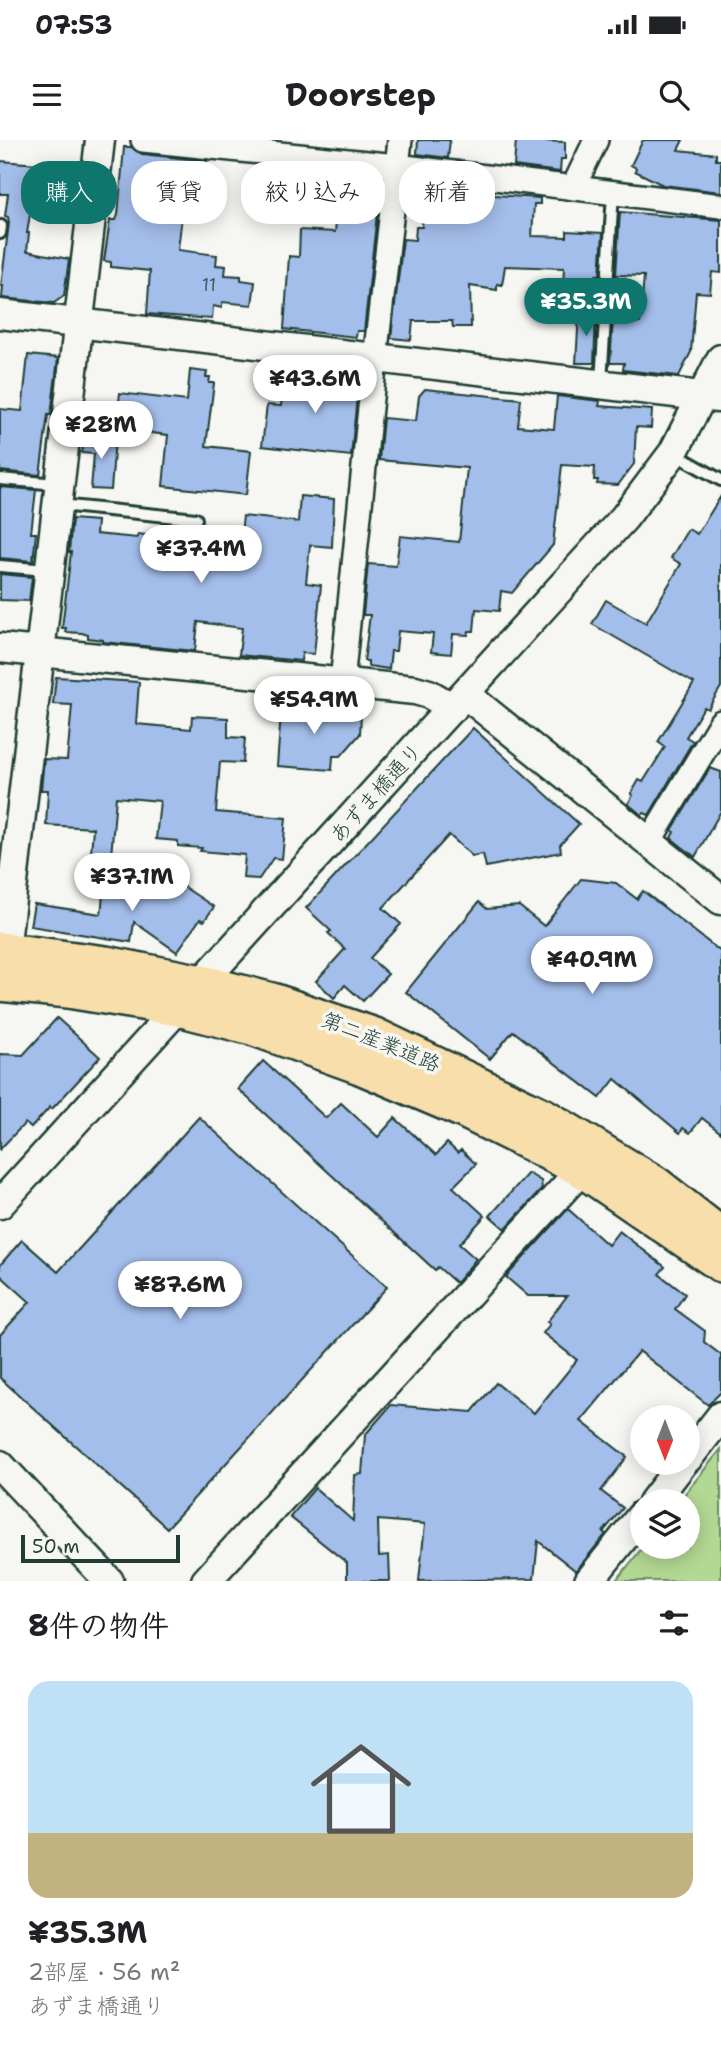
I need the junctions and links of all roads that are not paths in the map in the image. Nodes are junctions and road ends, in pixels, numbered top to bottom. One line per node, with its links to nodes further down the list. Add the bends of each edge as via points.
1 (100, 140): 12 (street)
2 (143, 140): 5 (street)
3 (400, 140): 5 (street)
4 (596, 140): 6 (street)
5 (397, 166): 6 (street); 13 (street)
6 (573, 188): 7 (street)
7 (613, 193): 8 (street); 15 (lane)
8 (721, 206)
9 (1, 226): 10 (lane)
10 (0, 233)
11 (0, 314): 12 (street)
12 (79, 323): 13 (street); 20 (street)
13 (374, 359): 15 (street); 26 (street)
14 (721, 359): 16 (street, あずま橋通り)
15 (601, 384): 16 (street)
16 (712, 397): 17 (street, あずま橋通り)
17 (673, 453): 19 (lane); 27 (street, あずま橋通り, via 624,518)
18 (0, 479): 20 (lane)
19 (721, 480)
20 (59, 495): 21 (lane); 23 (street)
21 (196, 519)
22 (0, 566): 23 (lane)
23 (50, 570): 25 (street)
24 (0, 648): 25 (street)
25 (40, 652): 26 (street); 31 (street)
26 (342, 682): 27 (street, via 415,690)
27 (459, 701): 29 (street); 32 (street, あずま橋通り)
28 (721, 722): 29 (street)
29 (649, 842): 30 (street)
30 (721, 900)
31 (2, 961): 32 (main road, 第二産業道路, via 106,964)
32 (190, 996): 33 (main road, 第二産業道路, via 252,1027 466,1111); 34 (street, あずま橋通り); 35 (main road, 第二産業道路, via 272,1001 375,1036 543,1116 655,1184)
33 (582, 1169): 36 (main road, 第二産業道路); 44 (street)
34 (0, 1204)
35 (721, 1236)
36 (721, 1264)
37 (721, 1416): 38 (street)
38 (700, 1443)
39 (0, 1465): 43 (street)
40 (674, 1475): 41 (street)
41 (663, 1489)
42 (630, 1530): 45 (street)
43 (110, 1581)
44 (206, 1581)
45 (589, 1581)

